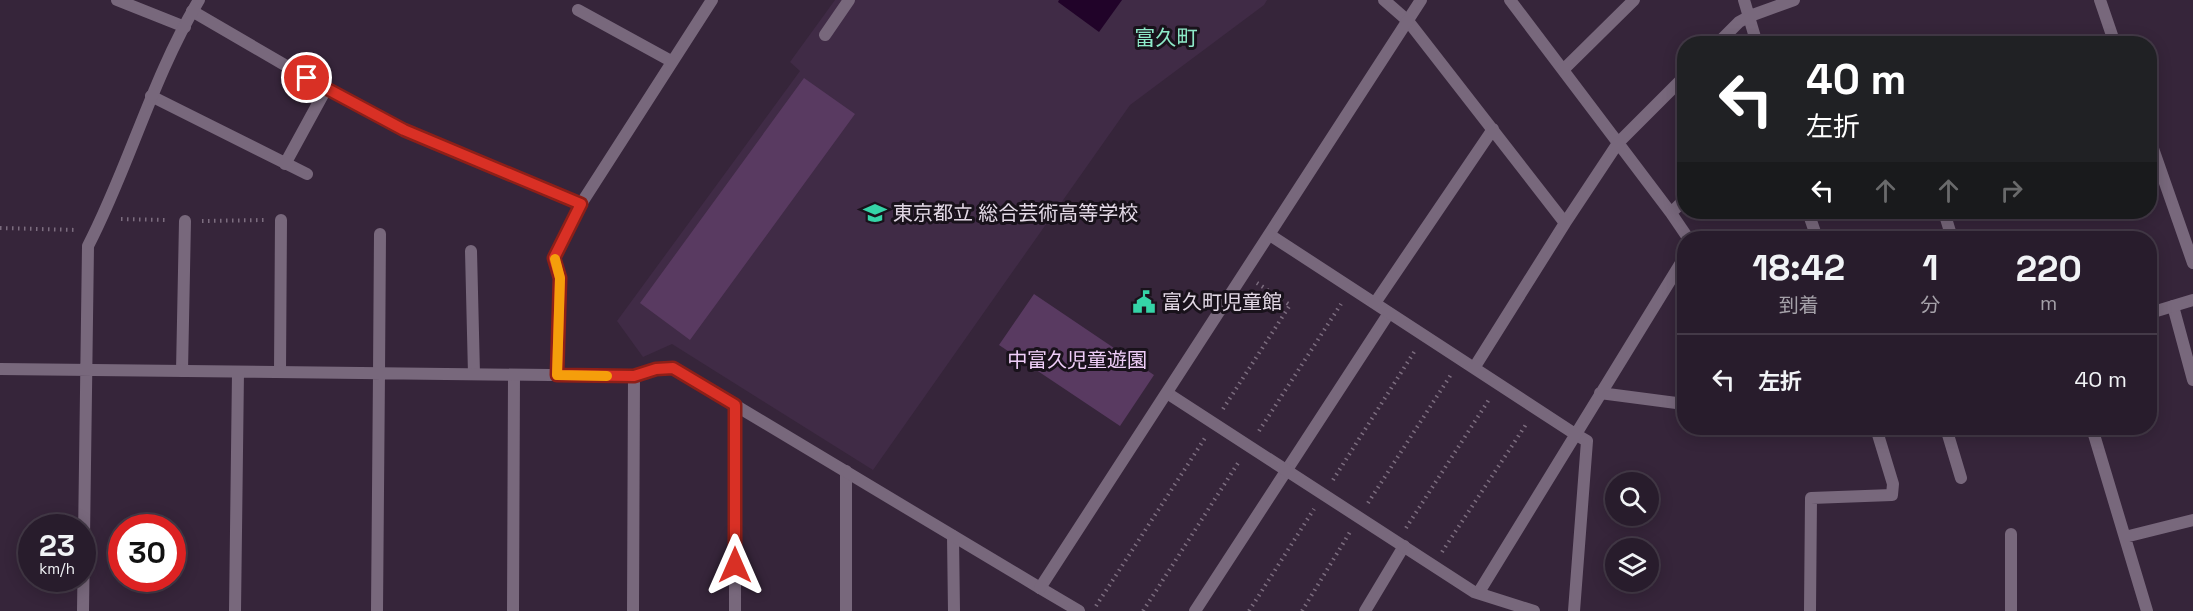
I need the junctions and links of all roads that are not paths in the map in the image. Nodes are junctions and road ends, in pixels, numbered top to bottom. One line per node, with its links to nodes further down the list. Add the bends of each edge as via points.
1 (117, 0): 15 (street)
2 (849, 0): 16 (street)
3 (1384, 0): 14 (street)
4 (1421, 0): 14 (street)
5 (1510, 0): 21 (street)
6 (1634, 0): 21 (street)
7 (1744, 0): 13 (street)
8 (1794, 0): 13 (street)
9 (2100, 0): 19 (street)
10 (707, 1): 20 (street)
11 (195, 6): 15 (street); 23 (street)
12 (578, 10): 20 (street)
13 (1750, 16): 17 (street); 18 (street)
14 (1408, 21): 25 (street); 38 (street)
15 (185, 27): 24 (street)
16 (825, 35)
17 (1725, 36)
18 (1755, 36)
19 (2112, 36)
20 (671, 61): 30 (street)
21 (1563, 70): 26 (street)
22 (1677, 83): 26 (street)
23 (326, 89): 28 (street); 30 (street, via 404,130)
24 (151, 96): 28 (street); 49 (street, via 88,246)
25 (1493, 129): 35 (street); 43 (street)
26 (1618, 143): 32 (street); 35 (street)
27 (2157, 160): 40 (street)
28 (285, 164): 29 (street)
29 (307, 174)
30 (581, 204): 56 (street, via 554,258 560,278)
31 (1677, 207): 32 (street)
32 (1671, 213): 36 (street)
33 (281, 220): 52 (street)
34 (185, 221): 50 (street)
35 (1564, 223): 47 (street)
36 (1683, 231)
37 (380, 234): 53 (street)
38 (1270, 235): 43 (street); 59 (street)
39 (471, 251): 54 (street)
40 (2193, 264)
41 (1677, 269): 60 (street)
42 (2193, 300): 44 (street)
43 (1374, 303): 46 (street)
44 (2173, 306): 45 (street); 58 (street)
45 (2157, 311)
46 (1389, 313): 47 (street); 67 (street)
47 (1474, 368): 63 (street)
48 (0, 369): 49 (street)
49 (86, 370): 50 (street); 78 (street)
50 (182, 371): 51 (street)
51 (238, 372): 52 (street); 79 (street)
52 (280, 372): 53 (street)
53 (379, 373): 54 (street); 80 (street)
54 (474, 374): 55 (street)
55 (514, 375): 56 (street); 81 (street)
56 (557, 375): 57 (street)
57 (634, 376): 62 (street, via 673,368); 82 (street)
58 (2193, 380)
59 (1167, 393): 67 (street); 75 (street)
60 (1600, 393): 61 (street); 63 (street)
61 (1677, 403)
62 (735, 405): 68 (street); 83 (street)
63 (1575, 434): 76 (street); 89 (street, via 1587,441)
64 (1878, 435): 90 (street, via 1893,484 1892,495 1811,498)
65 (1948, 435): 69 (street)
66 (2094, 435): 73 (street)
67 (1287, 470): 74 (street); 86 (street)
68 (846, 471): 72 (street); 84 (street)
69 (1960, 478)
70 (2193, 520): 73 (street)
71 (2011, 534): 91 (street)
72 (953, 536): 75 (street); 85 (street)
73 (2125, 537): 92 (street)
74 (1401, 544): 76 (street); 87 (street)
75 (1040, 588): 77 (street)
76 (1479, 592): 88 (street)
77 (1076, 610)
78 (82, 611)
79 (235, 611)
80 (377, 611)
81 (513, 611)
82 (633, 611)
83 (735, 611)
84 (846, 611)
85 (954, 611)
86 (1195, 611)
87 (1365, 611)
88 (1534, 611)
89 (1574, 611)
90 (1810, 611)
91 (2011, 611)
92 (2147, 611)

